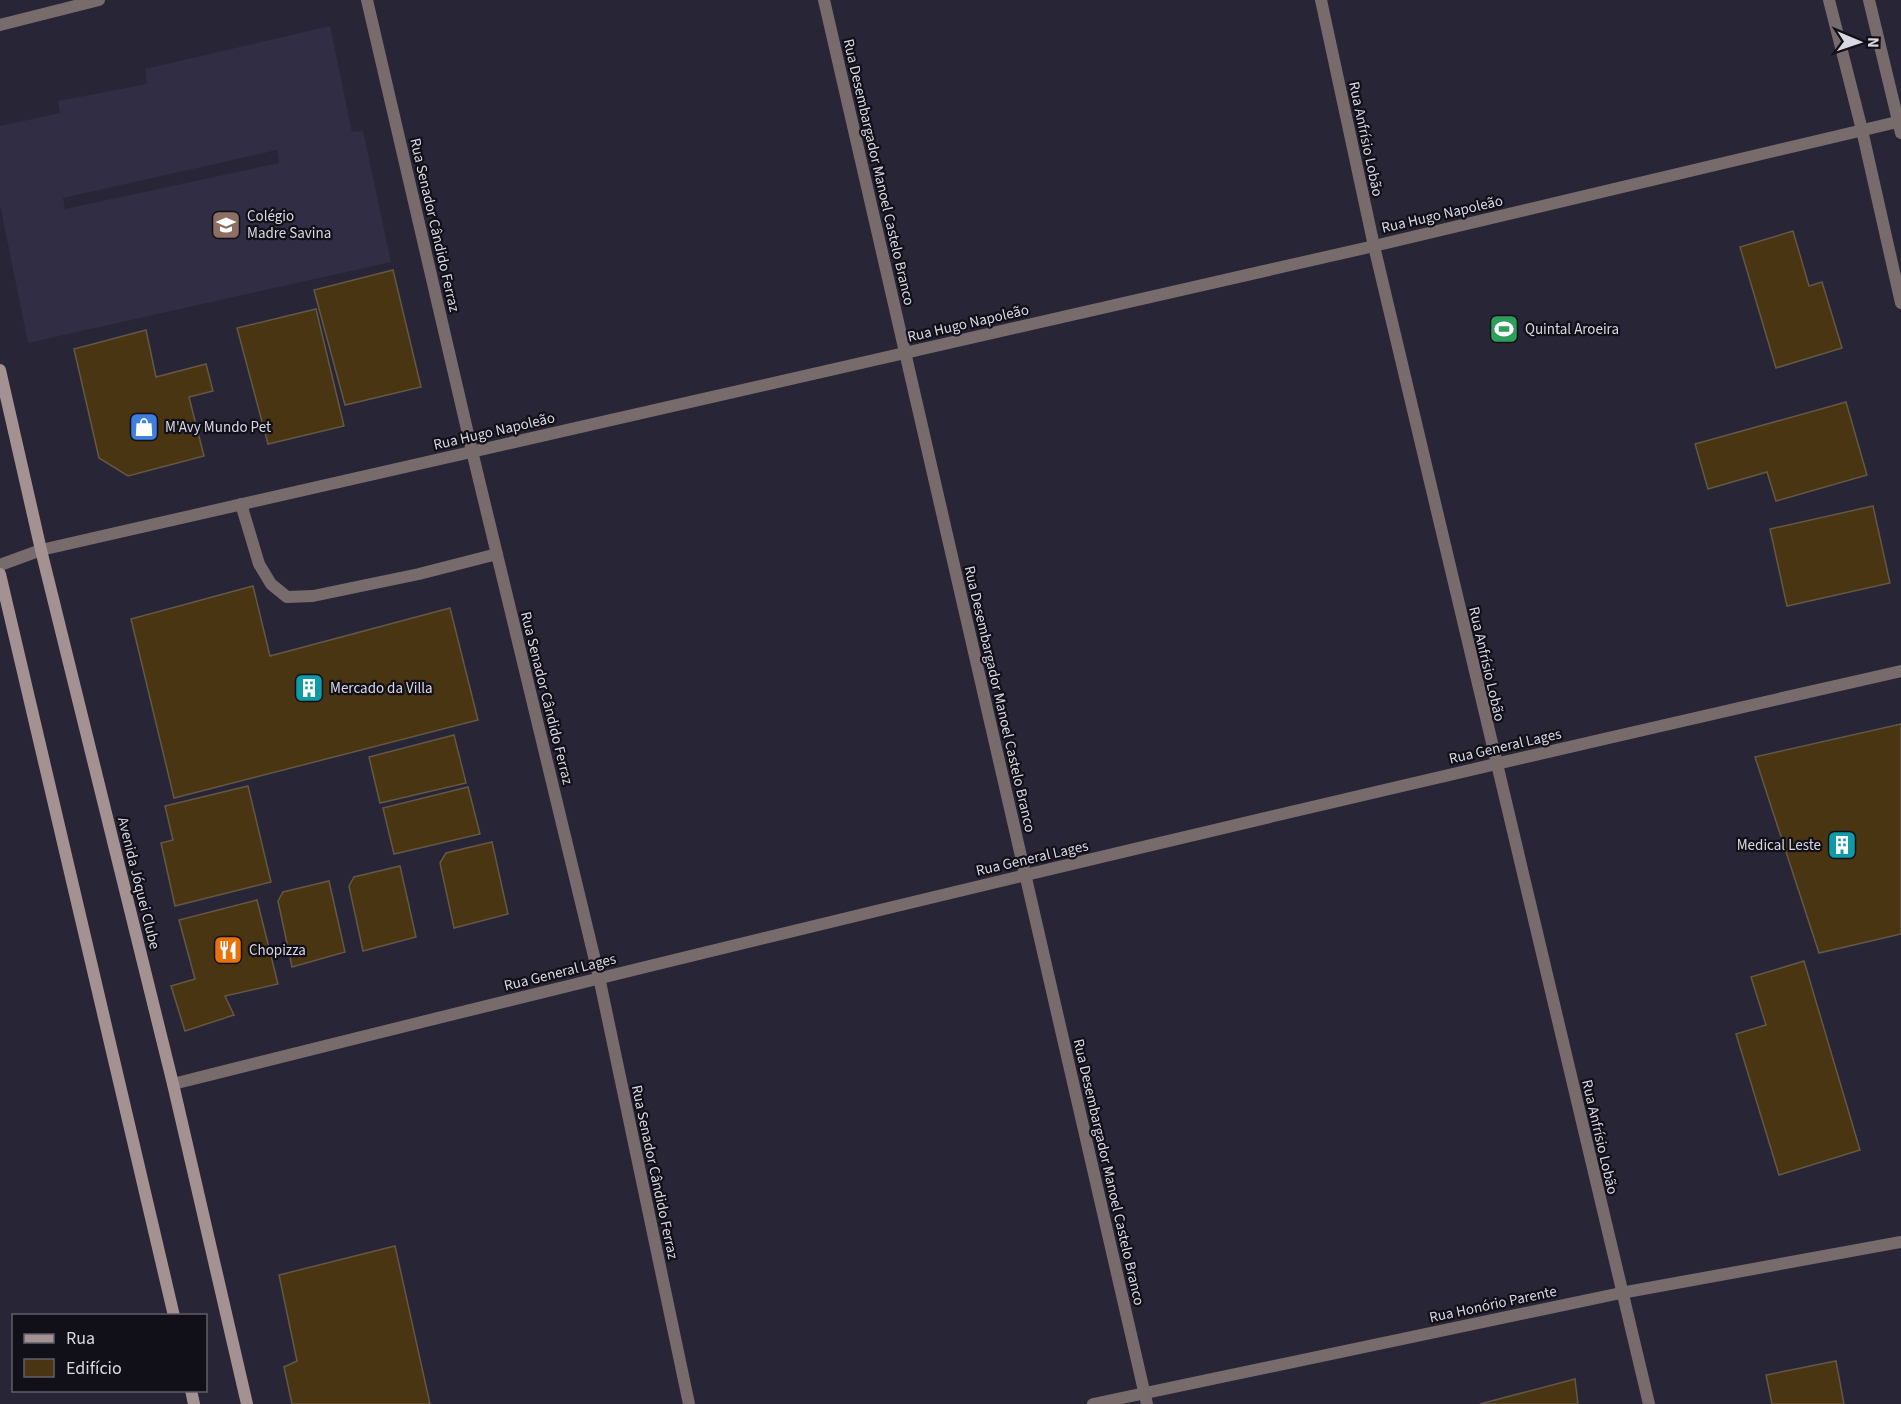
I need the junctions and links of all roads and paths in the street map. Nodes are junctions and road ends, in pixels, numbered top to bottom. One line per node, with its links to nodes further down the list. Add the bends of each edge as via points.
1 (99, 0): 7 (street)
2 (367, 0): 14 (street, Rua Senador Cândido Ferraz)
3 (824, 0): 12 (street, Rua Desembargador Manoel Castelo Branco)
4 (1321, 0): 10 (street, Rua Anfrísio Lobão)
5 (1829, 0): 9 (street)
6 (1869, 0): 8 (street)
7 (0, 25)
8 (1900, 125): 9 (street, Rua Hugo Napoleão)
9 (1862, 130): 10 (street, Rua Hugo Napoleão); 11 (street)
10 (1374, 246): 12 (street, Rua Hugo Napoleão); 21 (street, Rua Anfrísio Lobão)
11 (1901, 303)
12 (905, 353): 14 (street, Rua Hugo Napoleão); 22 (street, Rua Desembargador Manoel Castelo Branco)
13 (0, 370): 16 (main road, Avenida Jóquei Clube)
14 (472, 451): 15 (street, Rua Hugo Napoleão); 17 (street, Rua Senador Cândido Ferraz)
15 (242, 504): 16 (street, Rua Hugo Napoleão); 17 (street, via 259,564 271,584 286,597 324,594)
16 (41, 550): 18 (street, Rua Hugo Napoleão); 24 (main road, Avenida Jóquei Clube)
17 (497, 554): 23 (street, Rua Senador Cândido Ferraz)
18 (0, 565)
19 (0, 574): 27 (main road)
20 (1901, 671): 21 (street, Rua General Lages)
21 (1495, 763): 22 (street, Rua General Lages); 26 (street, Rua Anfrísio Lobão)
22 (1026, 875): 23 (street, Rua General Lages); 28 (street, Rua Desembargador Manoel Castelo Branco)
23 (599, 977): 24 (street, Rua General Lages); 30 (street, Rua Senador Cândido Ferraz)
24 (173, 1084): 29 (main road, Avenida Jóquei Clube)
25 (1901, 1242): 26 (street, Rua Honório Parente)
26 (1622, 1293): 28 (street, Rua Honório Parente); 32 (street, Rua Anfrísio Lobão)
27 (174, 1314)
28 (1145, 1398): 31 (street, Rua Honório Parente)
29 (247, 1404)
30 (689, 1404)
31 (1093, 1404)
32 (1649, 1404)

